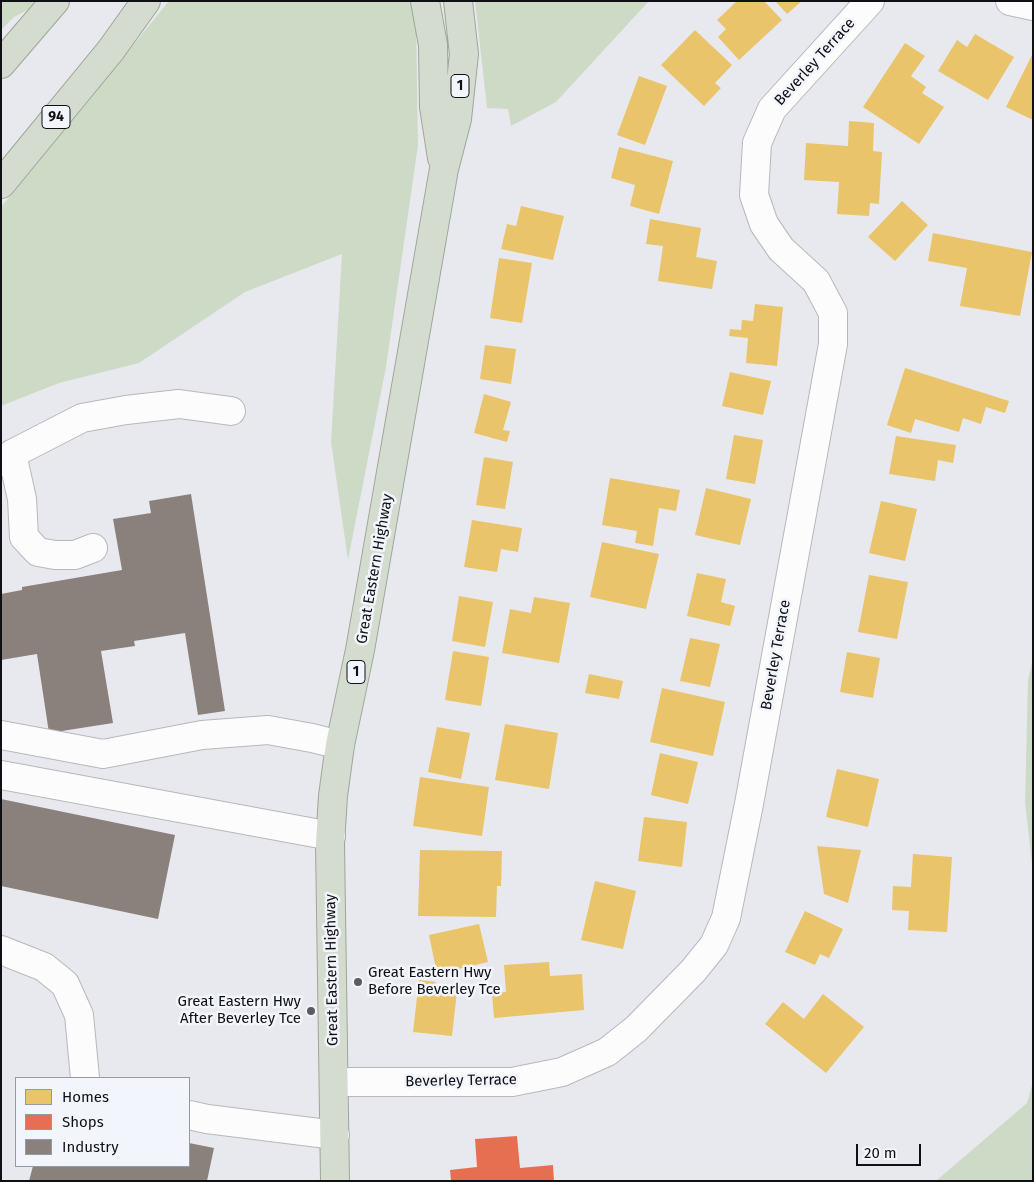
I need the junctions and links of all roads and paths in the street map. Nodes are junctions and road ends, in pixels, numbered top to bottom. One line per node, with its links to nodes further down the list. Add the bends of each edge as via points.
1 (55, 1): 8 (highway)
2 (146, 1): 10 (highway, 94, via 111,50)
3 (425, 1): 9 (highway, Great Eastern Highway / 1, via 433,45 434,107)
4 (458, 1): 9 (highway, Great Eastern Highway / 1, via 464,54 457,119)
5 (870, 1): 20 (street, Beverley Terrace, via 772,109 757,143 754,195 764,224 781,249 816,282 833,313 833,344 749,804 726,918 714,946 636,1029 607,1052 562,1072 512,1082)
6 (1010, 1): 7 (street)
7 (1033, 6)
8 (1, 64)
9 (444, 170): 15 (highway, Great Eastern Highway / 1, via 360,650)
10 (1, 184)
11 (230, 410): 12 (street, via 178,404 82,418)
12 (7, 458): 13 (street, via 22,499 24,537 38,552 75,555)
13 (94, 548)
14 (1, 734): 15 (street, via 104,754 202,735 268,730)
15 (340, 745): 17 (highway, Great Eastern Highway / 1)
16 (1, 775): 17 (street)
17 (331, 836): 20 (highway, Great Eastern Highway / 1)
18 (1, 950): 19 (street, via 44,967 65,984 79,1015)
19 (85, 1077)
20 (334, 1082): 22 (highway, Great Eastern Highway / 1)
21 (190, 1115): 22 (street)
22 (335, 1135): 23 (highway, Great Eastern Highway / 1)
23 (335, 1181)

